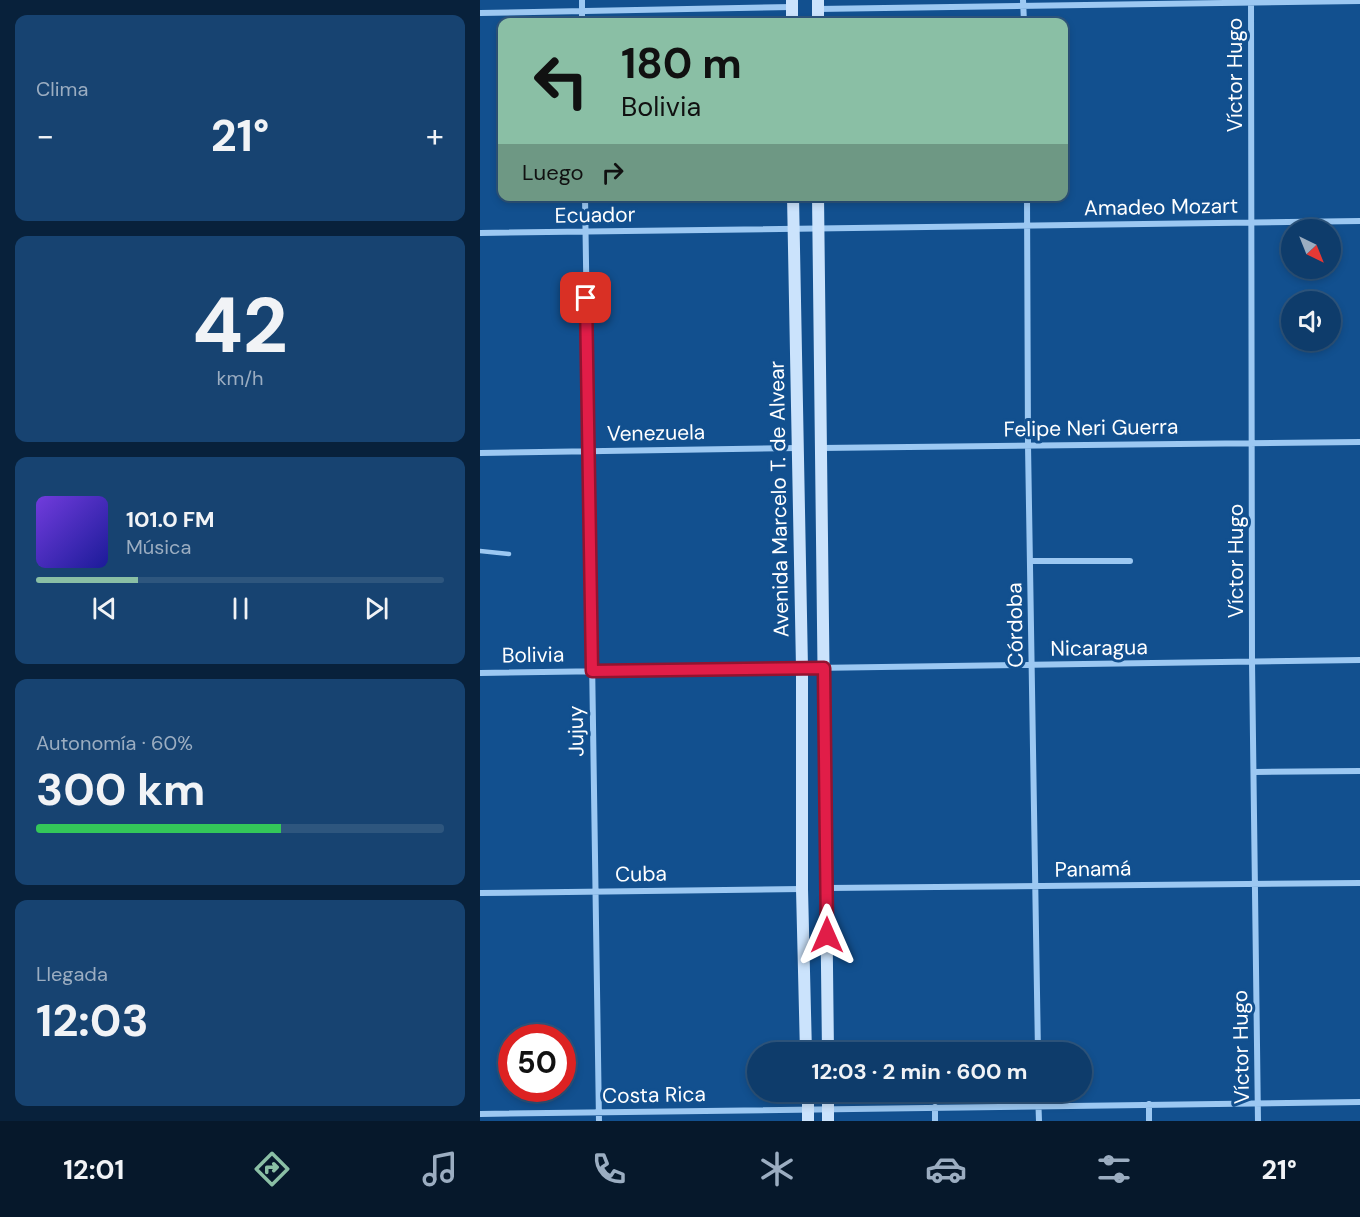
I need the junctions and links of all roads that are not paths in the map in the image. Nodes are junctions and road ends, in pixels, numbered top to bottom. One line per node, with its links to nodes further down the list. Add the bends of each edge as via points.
1 (582, 0): 7 (street)
2 (1251, 1): 3 (street); 5 (street); 15 (street, Víctor Hugo)
3 (1360, 1)
4 (792, 3): 7 (street)
5 (1024, 3): 6 (street)
6 (818, 5)
7 (582, 11): 8 (street); 9 (street)
8 (480, 13)
9 (582, 18)
10 (585, 201): 19 (street, Jujuy)
11 (793, 201): 18 (main road, Avenida Marcelo T. de Alvear)
12 (818, 201): 17 (main road, Avenida Marcelo T. de Alvear)
13 (1027, 201): 16 (street, Córdoba)
14 (1360, 221): 15 (street, Amadeo Mozart)
15 (1251, 222): 16 (street, Amadeo Mozart); 22 (street, Víctor Hugo)
16 (1028, 225): 17 (street, Amadeo Mozart); 23 (street, Córdoba)
17 (818, 227): 18 (street, Ecuador); 25 (main road, Avenida Marcelo T. de Alvear)
18 (794, 228): 19 (street, Ecuador); 24 (main road, Avenida Marcelo T. de Alvear)
19 (585, 232): 20 (street, Ecuador); 26 (street, Jujuy)
20 (480, 233)
21 (1360, 442): 22 (street, Felipe Neri Guerra)
22 (1252, 443): 23 (street, Felipe Neri Guerra); 33 (street, Víctor Hugo)
23 (1028, 445): 25 (street, Felipe Neri Guerra); 30 (street, Córdoba)
24 (797, 448): 26 (street, Venezuela); 35 (main road, Avenida Marcelo T. de Alvear)
25 (821, 448): 36 (main road, Avenida Marcelo T. de Alvear)
26 (589, 450): 27 (street, Venezuela); 37 (street, Jujuy)
27 (480, 453)
28 (480, 551): 29 (lane)
29 (508, 554)
30 (1030, 561): 31 (street); 34 (street, Córdoba)
31 (1130, 561)
32 (1360, 660): 33 (street, Nicaragua)
33 (1252, 662): 34 (street, Nicaragua); 40 (street, Víctor Hugo)
34 (1032, 665): 36 (street, Nicaragua); 43 (street, Córdoba)
35 (802, 668): 36 (street, Nicaragua); 37 (street, Bolivia); 45 (main road, Avenida Marcelo T. de Alvear)
36 (824, 668): 44 (main road, Avenida Marcelo T. de Alvear)
37 (592, 671): 38 (street, Bolivia); 46 (street, Jujuy)
38 (480, 673)
39 (1360, 771): 40 (street)
40 (1254, 772): 42 (street, Víctor Hugo)
41 (1360, 883): 42 (street, Panamá)
42 (1255, 884): 43 (street, Panamá); 53 (street, Víctor Hugo)
43 (1035, 886): 44 (street, Panamá); 50 (street, Córdoba)
44 (827, 888): 49 (main road, Avenida Marcelo T. de Alvear)
45 (802, 889): 46 (street, Cuba); 48 (main road, Avenida Marcelo T. de Alvear)
46 (595, 891): 47 (street, Cuba); 57 (street, Jujuy)
47 (480, 893)
48 (806, 1042)
49 (828, 1042)
50 (1038, 1042)
51 (1039, 1102): 55 (street)
52 (1360, 1102): 53 (street, Costa Rica)
53 (1258, 1103): 54 (street, Costa Rica); 65 (street, Víctor Hugo)
54 (1149, 1104): 55 (street, Costa Rica); 64 (street)
55 (1039, 1106): 56 (street, Costa Rica); 63 (street)
56 (935, 1107): 60 (street, Costa Rica); 62 (street)
57 (598, 1113): 58 (street, Costa Rica); 59 (street, Costa Rica); 61 (street, Jujuy)
58 (480, 1114)
59 (808, 1115): 60 (street, Costa Rica)
60 (828, 1115)
61 (599, 1121)
62 (935, 1121)
63 (1039, 1121)
64 (1149, 1121)
65 (1258, 1121)

